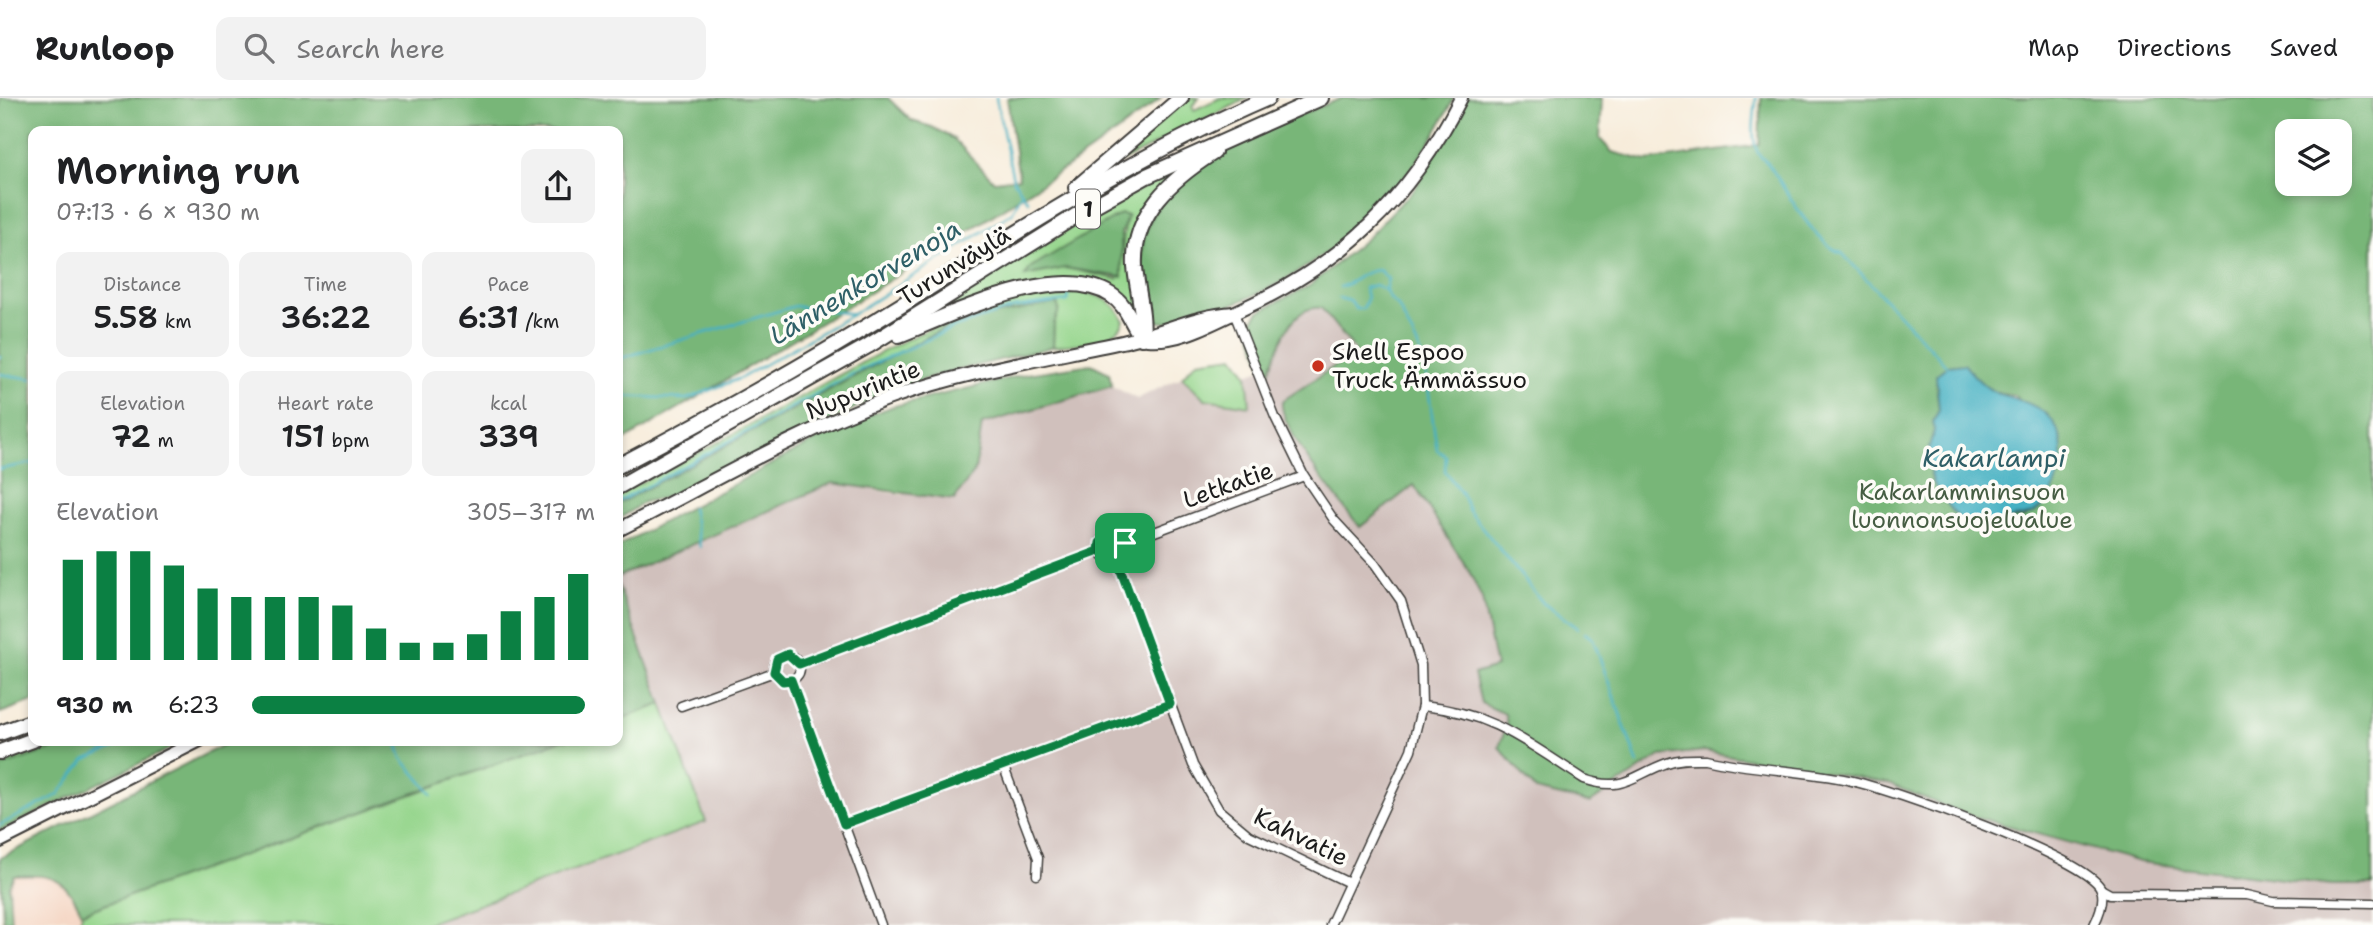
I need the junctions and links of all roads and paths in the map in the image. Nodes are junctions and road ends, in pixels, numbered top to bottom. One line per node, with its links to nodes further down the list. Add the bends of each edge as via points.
1 (1181, 98): 6 (highway)
2 (1268, 98): 6 (highway, Turunväylä / 1, via 1139,160)
3 (1321, 98): 5 (highway, Turunväylä / 1)
4 (1461, 98): 7 (main road, Nupurintie, via 1422,165 1372,223 1305,278)
5 (1235, 135): 8 (highway, via 1177,177 1141,225 1135,266); 9 (highway, Turunväylä / 1, via 1077,215)
6 (1051, 210): 10 (highway, Turunväylä / 1, via 832,347)
7 (1234, 313): 8 (main road, Nupurintie, via 1179,335); 11 (street)
8 (1142, 338): 9 (highway, via 1128,312 1109,294 1072,285 995,299); 13 (main road, Nupurintie, via 966,374 888,399 825,425)
9 (868, 346): 12 (highway, Turunväylä / 1)
10 (623, 463)
11 (1304, 476): 14 (street, Letkatie); 22 (street, via 1401,601 1421,666)
12 (623, 484)
13 (623, 527)
14 (1125, 543): 15 (street, via 1118,535 1109,534); 16 (street, via 1124,554)
15 (1099, 551): 16 (street, via 1104,558); 17 (street)
16 (1117, 560): 20 (street, Kahvatie)
17 (799, 664): 18 (street, via 784,655 777,659); 19 (street, via 799,674)
18 (774, 672): 19 (street, via 783,681); 21 (street)
19 (791, 680): 29 (street)
20 (1170, 704): 28 (street); 32 (street, Kahvatie, via 1198,777 1229,821 1261,842)
21 (681, 706)
22 (1422, 706): 32 (street, via 1411,750); 33 (street, via 1494,722 1596,783 1625,784 1684,759 1848,780 2005,834 2075,866)
23 (28, 723): 24 (highway)
24 (0, 733)
25 (28, 742): 27 (highway)
26 (188, 746): 30 (main road)
27 (0, 752)
28 (1003, 765): 29 (street); 31 (street, via 1038,858)
29 (844, 824): 35 (street)
30 (0, 841)
31 (1037, 875)
32 (1349, 883): 36 (street)
33 (2101, 889): 34 (street, via 2110,894 2247,895 2273,901); 37 (street)
34 (2373, 903)
35 (881, 925)
36 (1330, 925)
37 (2094, 925)

